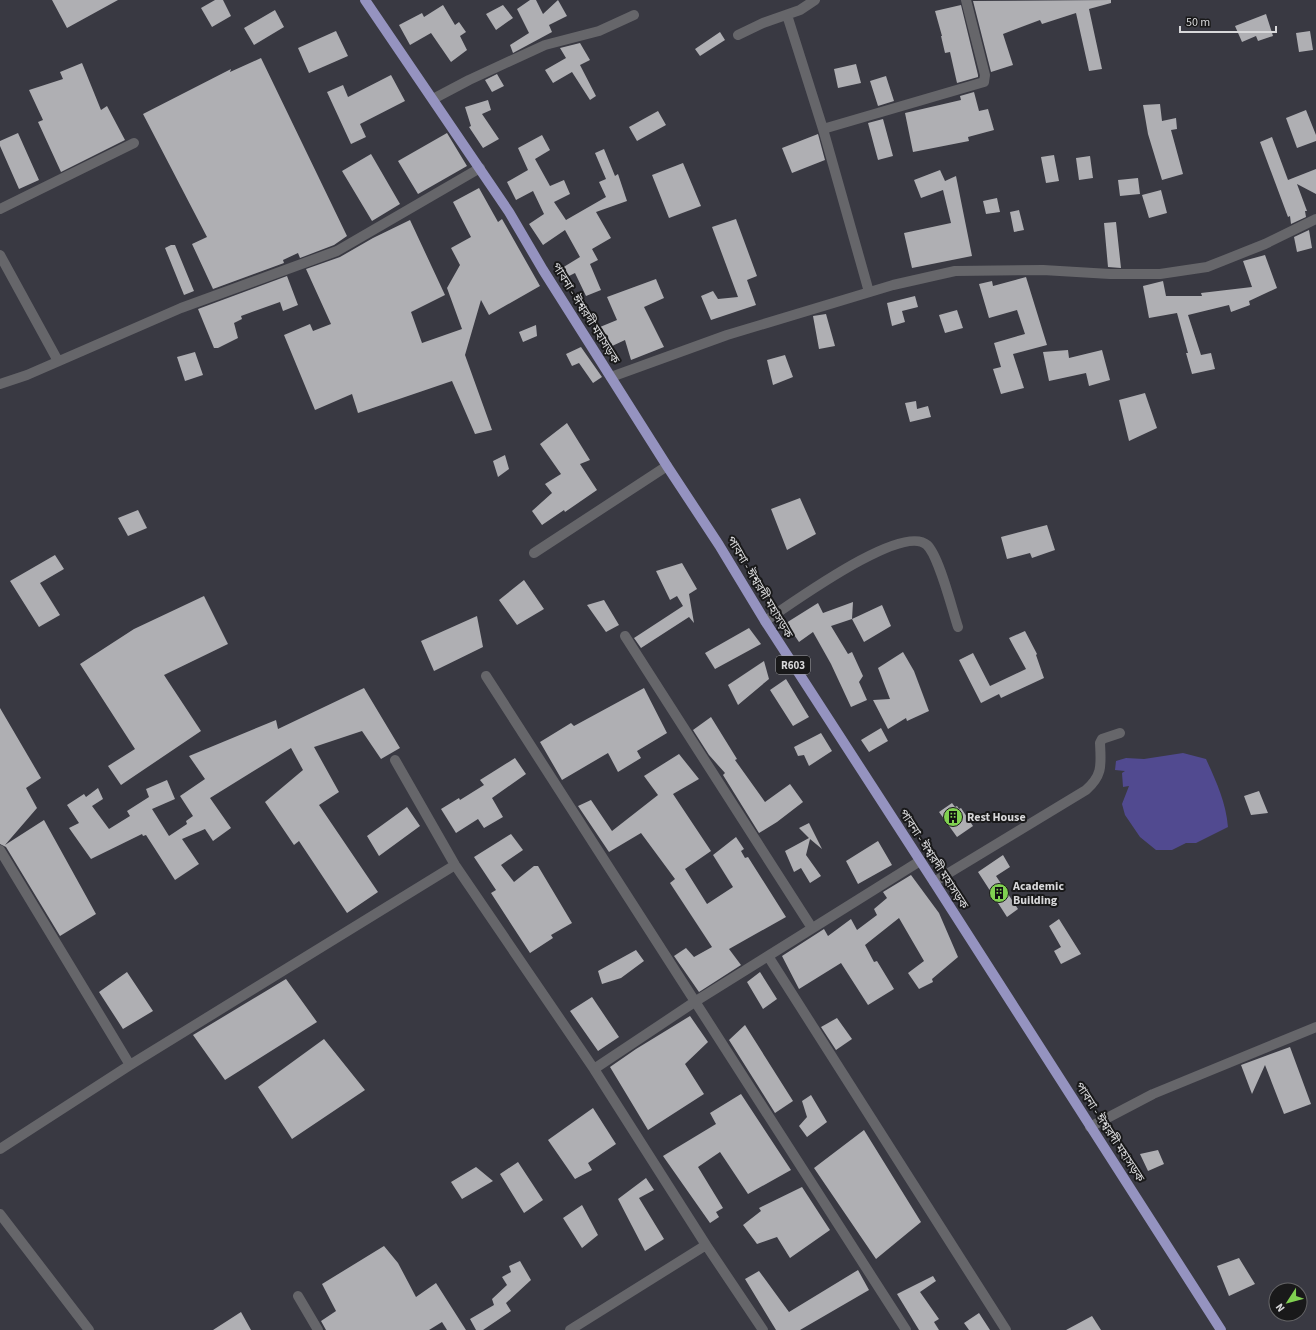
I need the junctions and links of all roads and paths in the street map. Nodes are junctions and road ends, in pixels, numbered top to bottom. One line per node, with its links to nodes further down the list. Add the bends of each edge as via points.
1 (365, 0): 7 (main road, পাবনা - ঈশ্বরদী মহাসড়ক / R603)
2 (814, 0): 5 (street)
3 (966, 0): 8 (street, via 985,75 984,82)
4 (634, 15): 7 (street, via 598,31 545,45)
5 (787, 15): 6 (street); 8 (street)
6 (738, 35)
7 (433, 99): 10 (main road, পাবনা - ঈশ্বরদী মহাসড়ক / R603)
8 (823, 130): 14 (street)
9 (134, 143): 11 (street)
10 (480, 168): 15 (street, via 337,251 181,308); 16 (main road, পাবনা - ঈশ্বরদী মহাসড়ক / R603)
11 (0, 209)
12 (1316, 219): 14 (street, via 1266,244 1207,267 1160,274 1043,270 955,271)
13 (0, 255): 15 (street)
14 (869, 292): 16 (street, via 727,335)
15 (58, 361): 17 (street)
16 (611, 377): 18 (main road, পাবনা - ঈশ্বরদী মহাসড়ক / R603)
17 (0, 384)
18 (667, 466): 19 (street); 20 (main road, পাবনা - ঈশ্বরদী মহাসড়ক / R603)
19 (534, 553)
20 (765, 621): 21 (street, via 862,558 887,547 919,541 926,544 935,556); 27 (main road, পাবনা - ঈশ্বরদী মহাসড়ক / R603)
21 (958, 627)
22 (625, 636): 30 (street)
23 (486, 676): 32 (street)
24 (1120, 733): 29 (street, via 1100,742 1100,769 1096,781 1086,790)
25 (395, 760): 28 (street)
26 (0, 850): 34 (street)
27 (920, 862): 29 (main road, পাবনা - ঈশ্বরদী মহাসড়ক / R603); 30 (street)
28 (455, 865): 34 (street); 35 (street)
29 (934, 882): 36 (main road, পাবনা - ঈশ্বরদী মহাসড়ক / R603)
30 (812, 928): 31 (street)
31 (768, 956): 32 (street); 46 (street)
32 (696, 1001): 35 (street); 45 (street)
33 (1316, 1027): 36 (street, via 1153,1094)
34 (130, 1066): 37 (street)
35 (594, 1069): 39 (street)
36 (1090, 1127): 47 (main road, পাবনা - ঈশ্বরদী মহাসড়ক / R603)
37 (0, 1149)
38 (0, 1214): 41 (street)
39 (706, 1245): 43 (street); 44 (street)
40 (298, 1296): 42 (street)
41 (89, 1330)
42 (318, 1330)
43 (570, 1330)
44 (763, 1330)
45 (906, 1330)
46 (1006, 1330)
47 (1221, 1330)

